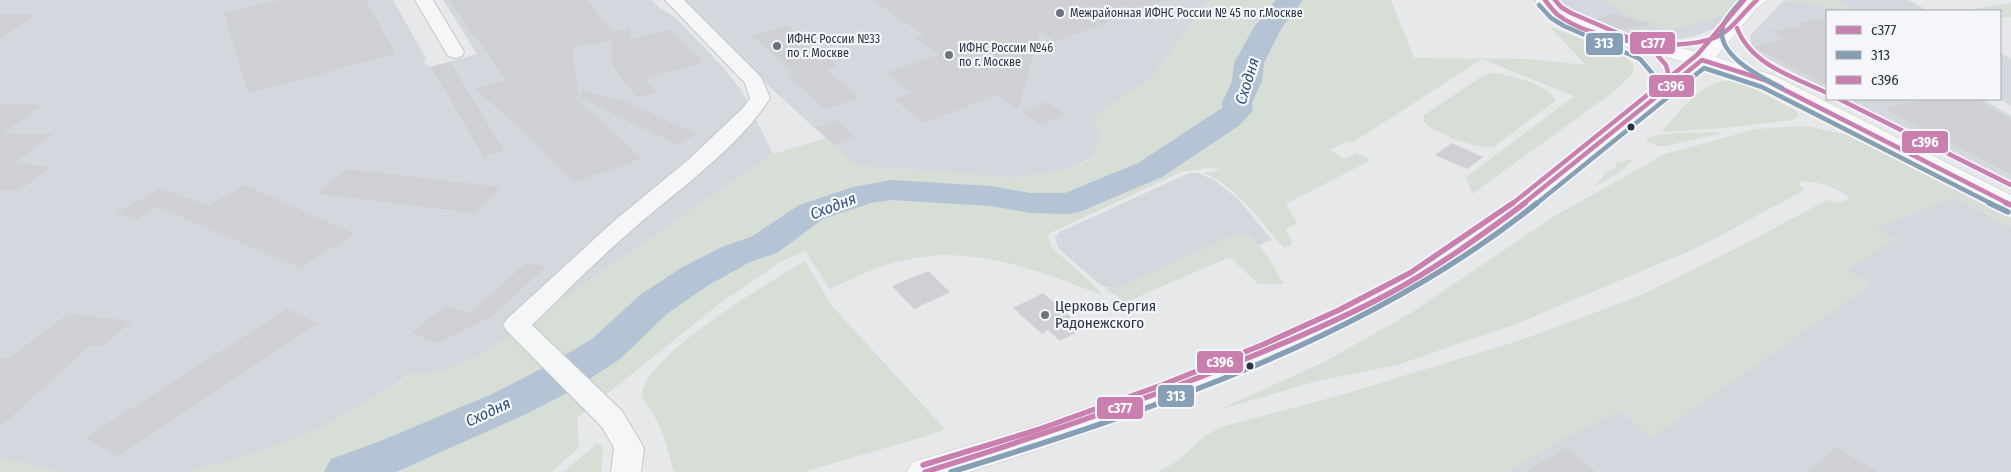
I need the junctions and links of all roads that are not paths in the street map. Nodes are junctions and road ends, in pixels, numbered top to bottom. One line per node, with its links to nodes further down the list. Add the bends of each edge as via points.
1 (424, 0): 8 (street)
2 (674, 0): 13 (street, via 754,81 760,98 751,112 696,165 622,226 516,325 612,418 629,448)
3 (1545, 0): 6 (main road, via 1556,13)
4 (1752, 1): 5 (main road)
5 (1730, 29): 7 (main road, via 1713,38 1687,44); 9 (main road); 11 (main road, via 1733,44 1742,56 1777,77)
6 (1599, 34): 7 (main road); 10 (main road, via 1645,53 1659,70)
7 (1632, 41): 9 (main road)
8 (455, 52)
9 (1702, 60): 10 (main road); 12 (main road, via 1757,77)
10 (1664, 90): 14 (main road, via 1508,216 1414,279 1342,317 1164,392 1039,437)
11 (2011, 193)
12 (2011, 205)
13 (626, 472)
14 (925, 472)

